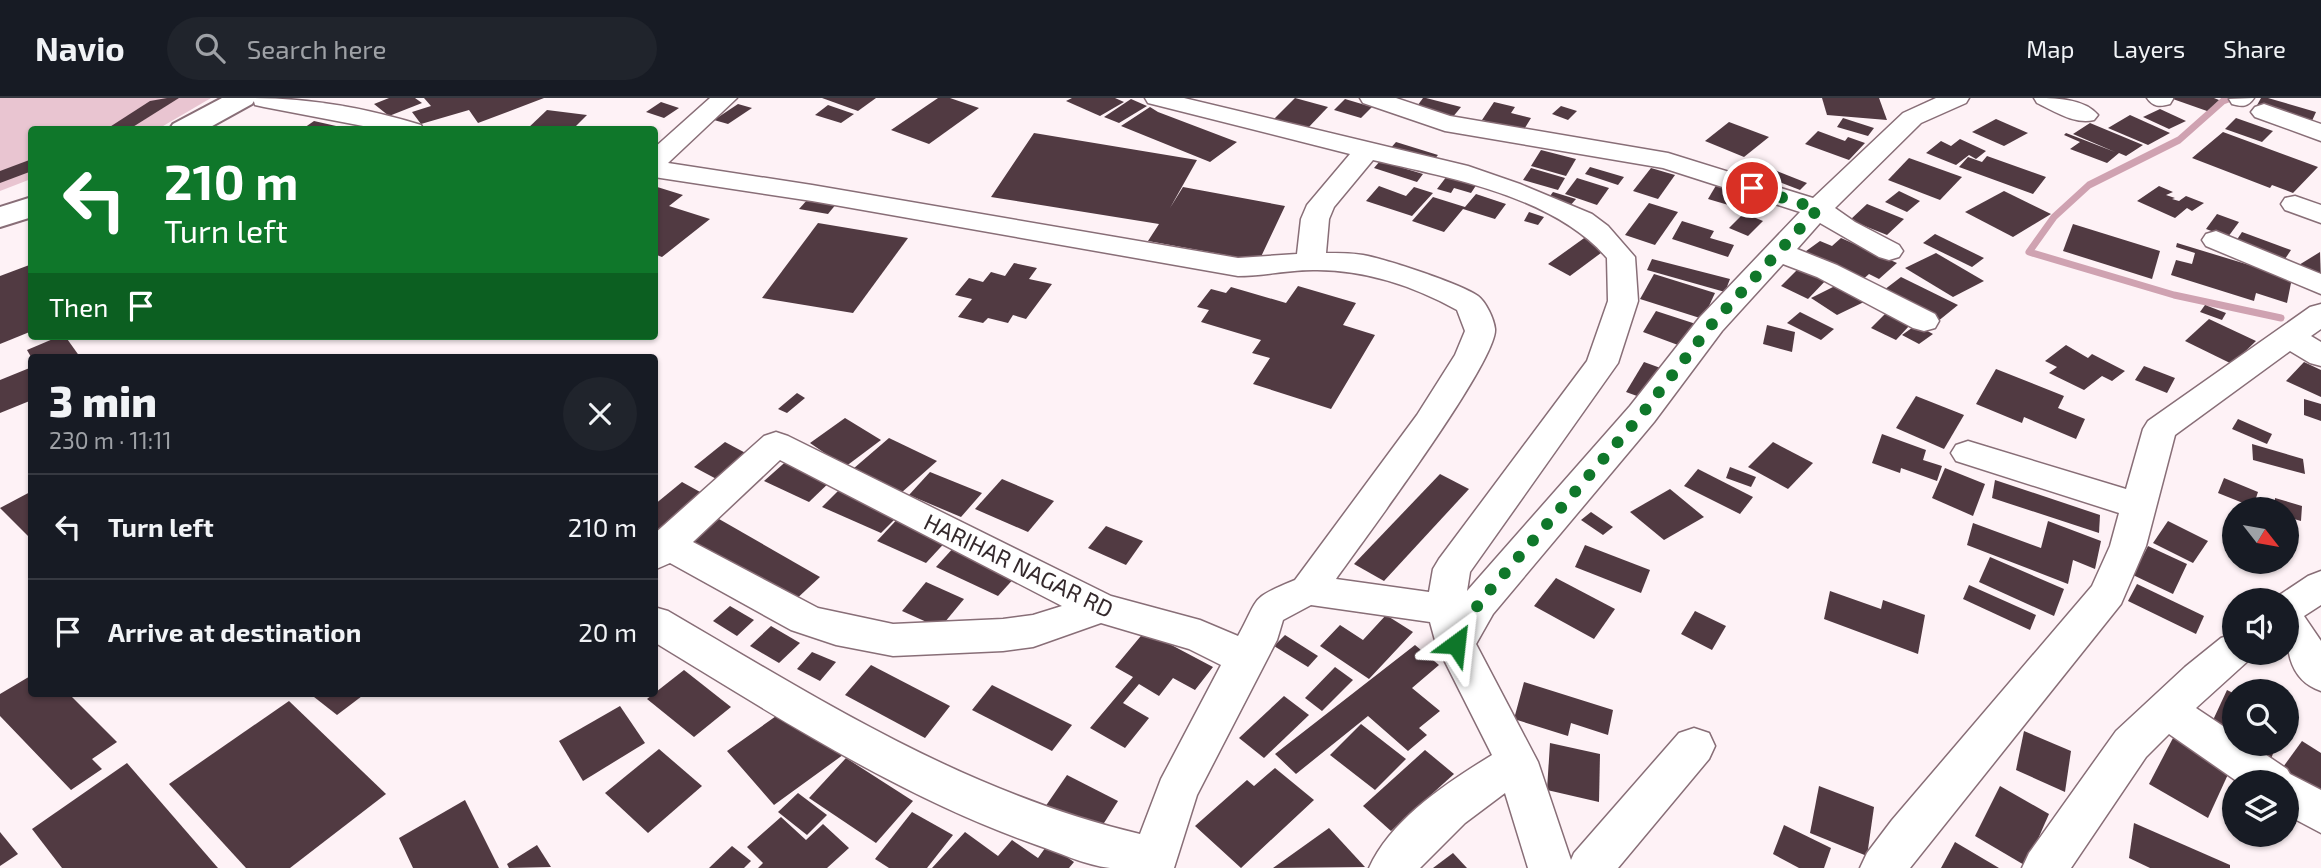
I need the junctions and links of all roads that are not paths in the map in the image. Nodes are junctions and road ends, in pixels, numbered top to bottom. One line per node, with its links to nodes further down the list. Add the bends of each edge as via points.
1 (725, 98): 14 (street)
2 (1157, 98): 13 (street)
3 (1372, 98): 20 (street, via 1424,118 1466,116 1668,161)
4 (1956, 98): 20 (street, via 1912,118)
5 (2046, 98): 8 (street)
6 (258, 99): 9 (main road); 10 (main road); 11 (street)
7 (2264, 112): 12 (street)
8 (2085, 115)
9 (193, 126)
10 (219, 126)
11 (399, 126)
12 (2321, 133)
13 (1366, 150): 26 (street, via 1321,205); 39 (street, via 1460,172 1549,206 1594,229 1621,257 1623,301 1602,363 1452,569)
14 (658, 158)
15 (658, 170): 26 (street, via 1238,267)
16 (28, 192): 17 (main road)
17 (0, 203)
18 (2295, 204): 21 (street)
19 (28, 208): 22 (main road)
20 (1818, 209): 24 (street); 25 (street)
21 (2321, 215)
22 (0, 218)
23 (2216, 240): 27 (street)
24 (1779, 251): 29 (street); 42 (street, via 1712,324 1642,414 1479,603)
25 (1889, 251)
26 (1311, 261): 36 (street, via 1361,262 1448,293 1469,304 1480,331 1471,355 1429,423)
27 (2321, 285)
28 (2321, 314): 30 (street)
29 (1924, 321)
30 (2289, 337): 31 (street); 33 (street, via 2160,429)
31 (2321, 356)
32 (1968, 453): 33 (street)
33 (2139, 506): 56 (street, via 2108,594)
34 (661, 550): 38 (street, via 805,620 893,640 1032,631); 38 (street, HARIHAR NAGAR RD, via 776,444)
35 (2320, 587): 37 (street)
36 (1308, 590): 39 (street); 43 (street, via 1267,612)
37 (2299, 600)
38 (1101, 608): 43 (street, HARIHAR NAGAR RD, via 1200,635)
39 (1445, 609): 42 (street)
40 (658, 624): 52 (street, via 841,733 981,803)
41 (2299, 640): 45 (street)
42 (1456, 644): 48 (street)
43 (1245, 658): 52 (street, via 1176,793)
44 (2222, 660): 46 (street)
45 (2321, 674)
46 (2166, 710): 49 (street); 57 (street, via 2131,744)
47 (1694, 746): 55 (street)
48 (1517, 762): 53 (street, via 1447,808); 54 (street)
49 (2254, 770)
50 (2299, 799): 51 (street)
51 (2321, 813)
52 (1151, 863)
53 (1392, 868)
54 (1551, 868)
55 (1590, 868)
56 (1883, 868)
57 (2045, 868)

